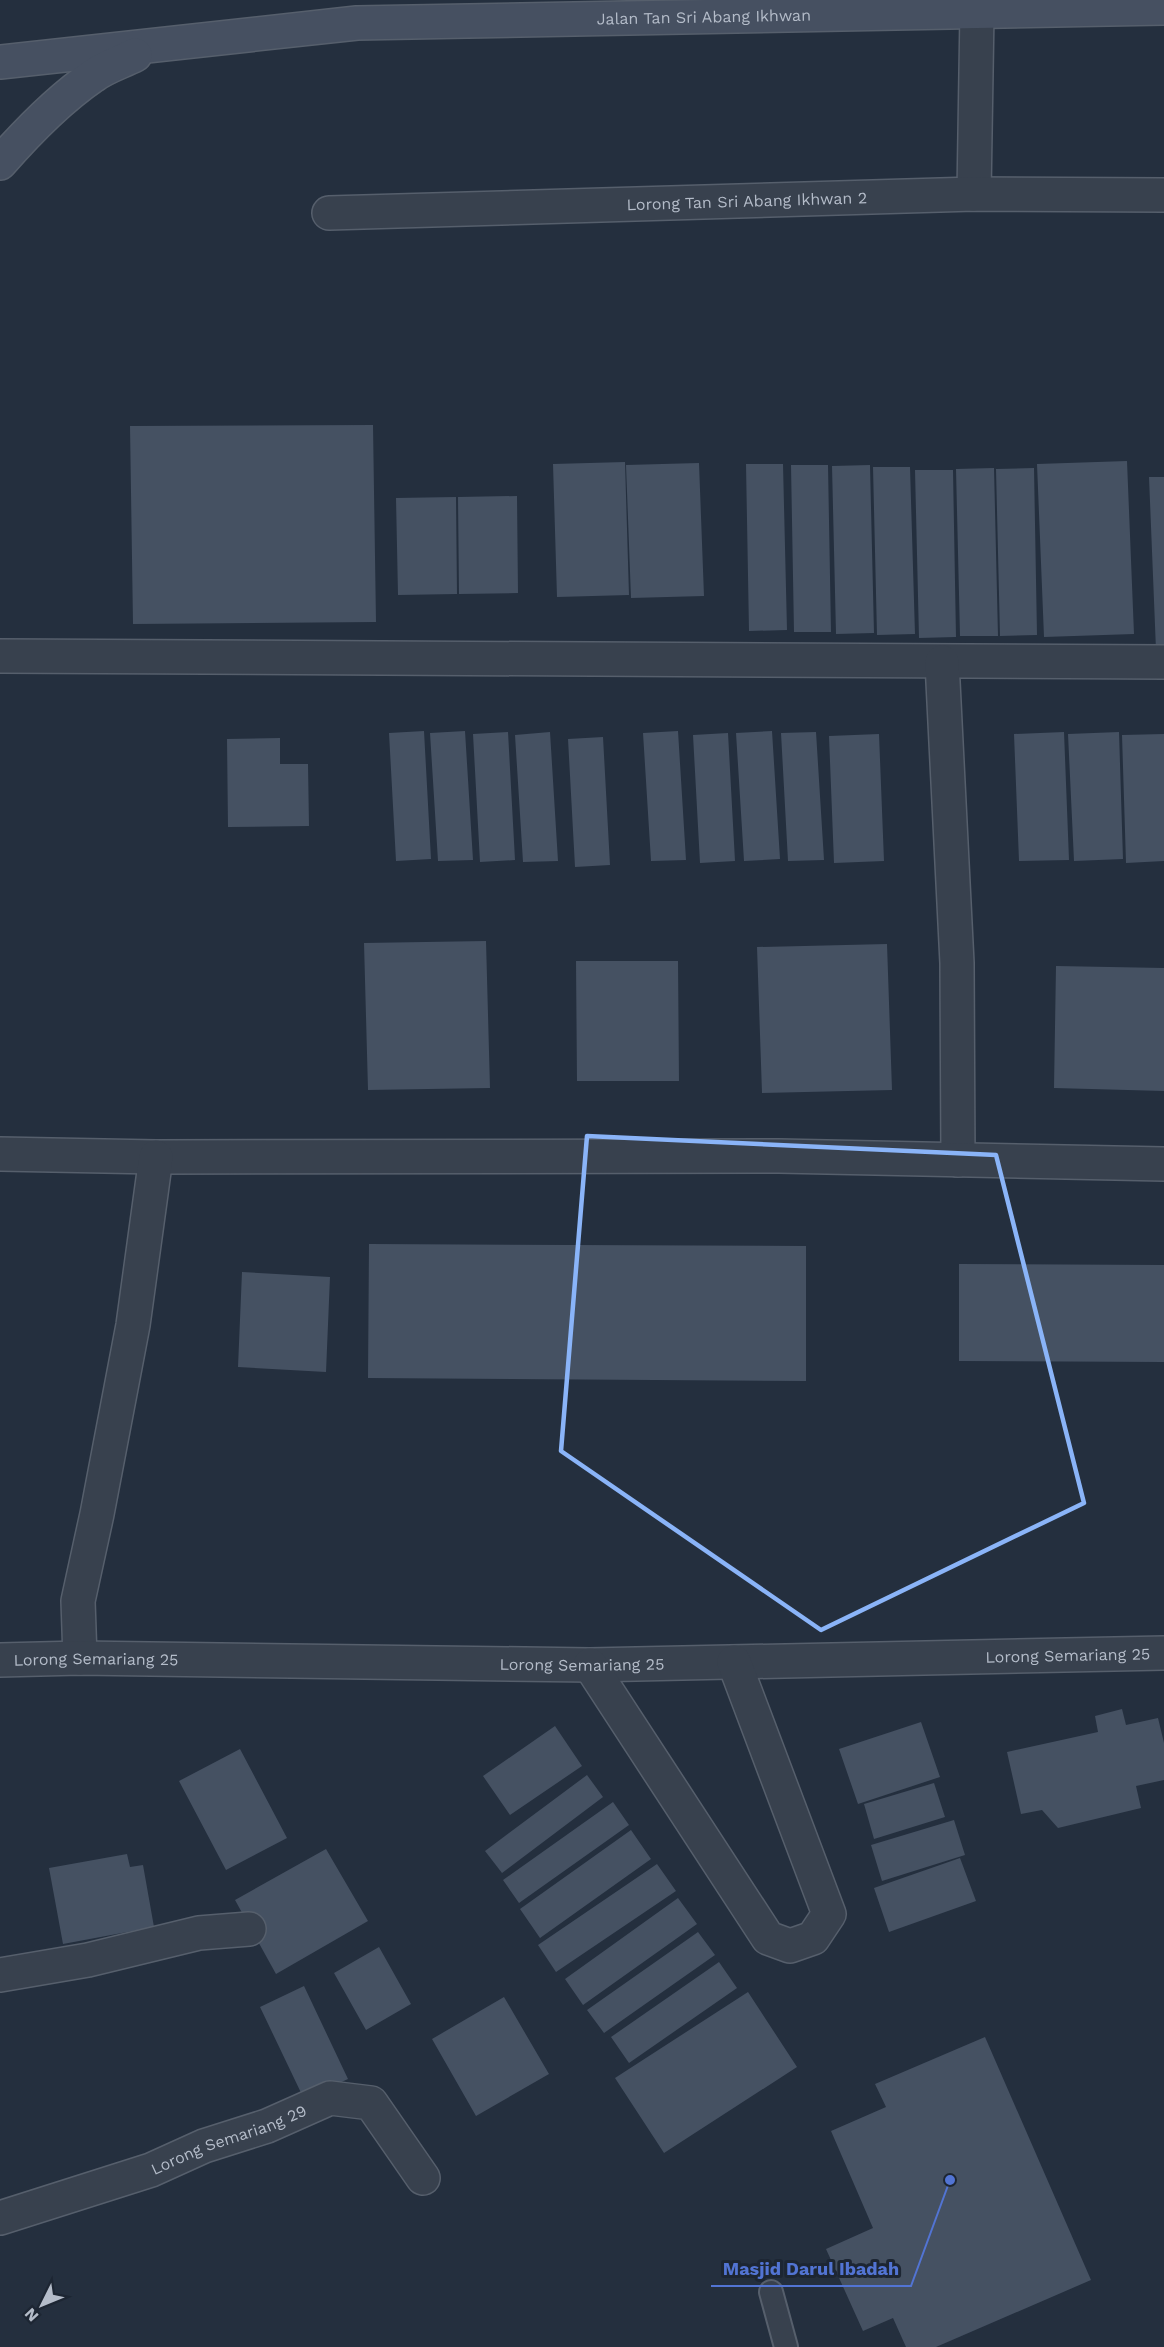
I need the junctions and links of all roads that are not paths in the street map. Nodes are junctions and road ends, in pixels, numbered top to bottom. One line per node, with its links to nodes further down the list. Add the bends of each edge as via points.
1 (1164, 8): 2 (street, Jalan Tan Sri Abang Ikhwan)
2 (977, 12): 3 (street, Jalan Tan Sri Abang Ikhwan, via 357,23); 6 (street)
3 (158, 44): 4 (street, Jalan Tan Sri Abang Ikhwan); 5 (street, via 95,74 61,100)
4 (0, 62)
5 (0, 162)
6 (974, 194): 7 (street, Lorong Tan Sri Abang Ikhwan 2); 8 (street, Lorong Tan Sri Abang Ikhwan 2)
7 (1164, 195)
8 (329, 213)
9 (0, 656): 10 (street)
10 (942, 662): 11 (street); 14 (street, via 957,963)
11 (1164, 663)
12 (0, 1154): 13 (street)
13 (156, 1157): 14 (street, via 779,1156); 17 (street, via 133,1325 78,1601)
14 (958, 1160): 15 (street)
15 (1164, 1164)
16 (1164, 1653): 19 (street, Lorong Semariang 25)
17 (80, 1658): 18 (street, Lorong Semariang 25); 20 (street, Lorong Semariang 25)
18 (0, 1660)
19 (734, 1662): 20 (street, Lorong Semariang 25); 20 (street, via 829,1914 813,1938 790,1946 768,1938)
20 (590, 1665)
21 (249, 1929): 22 (street, via 199,1933 88,1960)
22 (0, 1975)
23 (423, 2178): 24 (street, Lorong Semariang 29, via 371,2103 330,2098 151,2170)
24 (0, 2218)
25 (771, 2292): 26 (lane)
26 (786, 2347)

